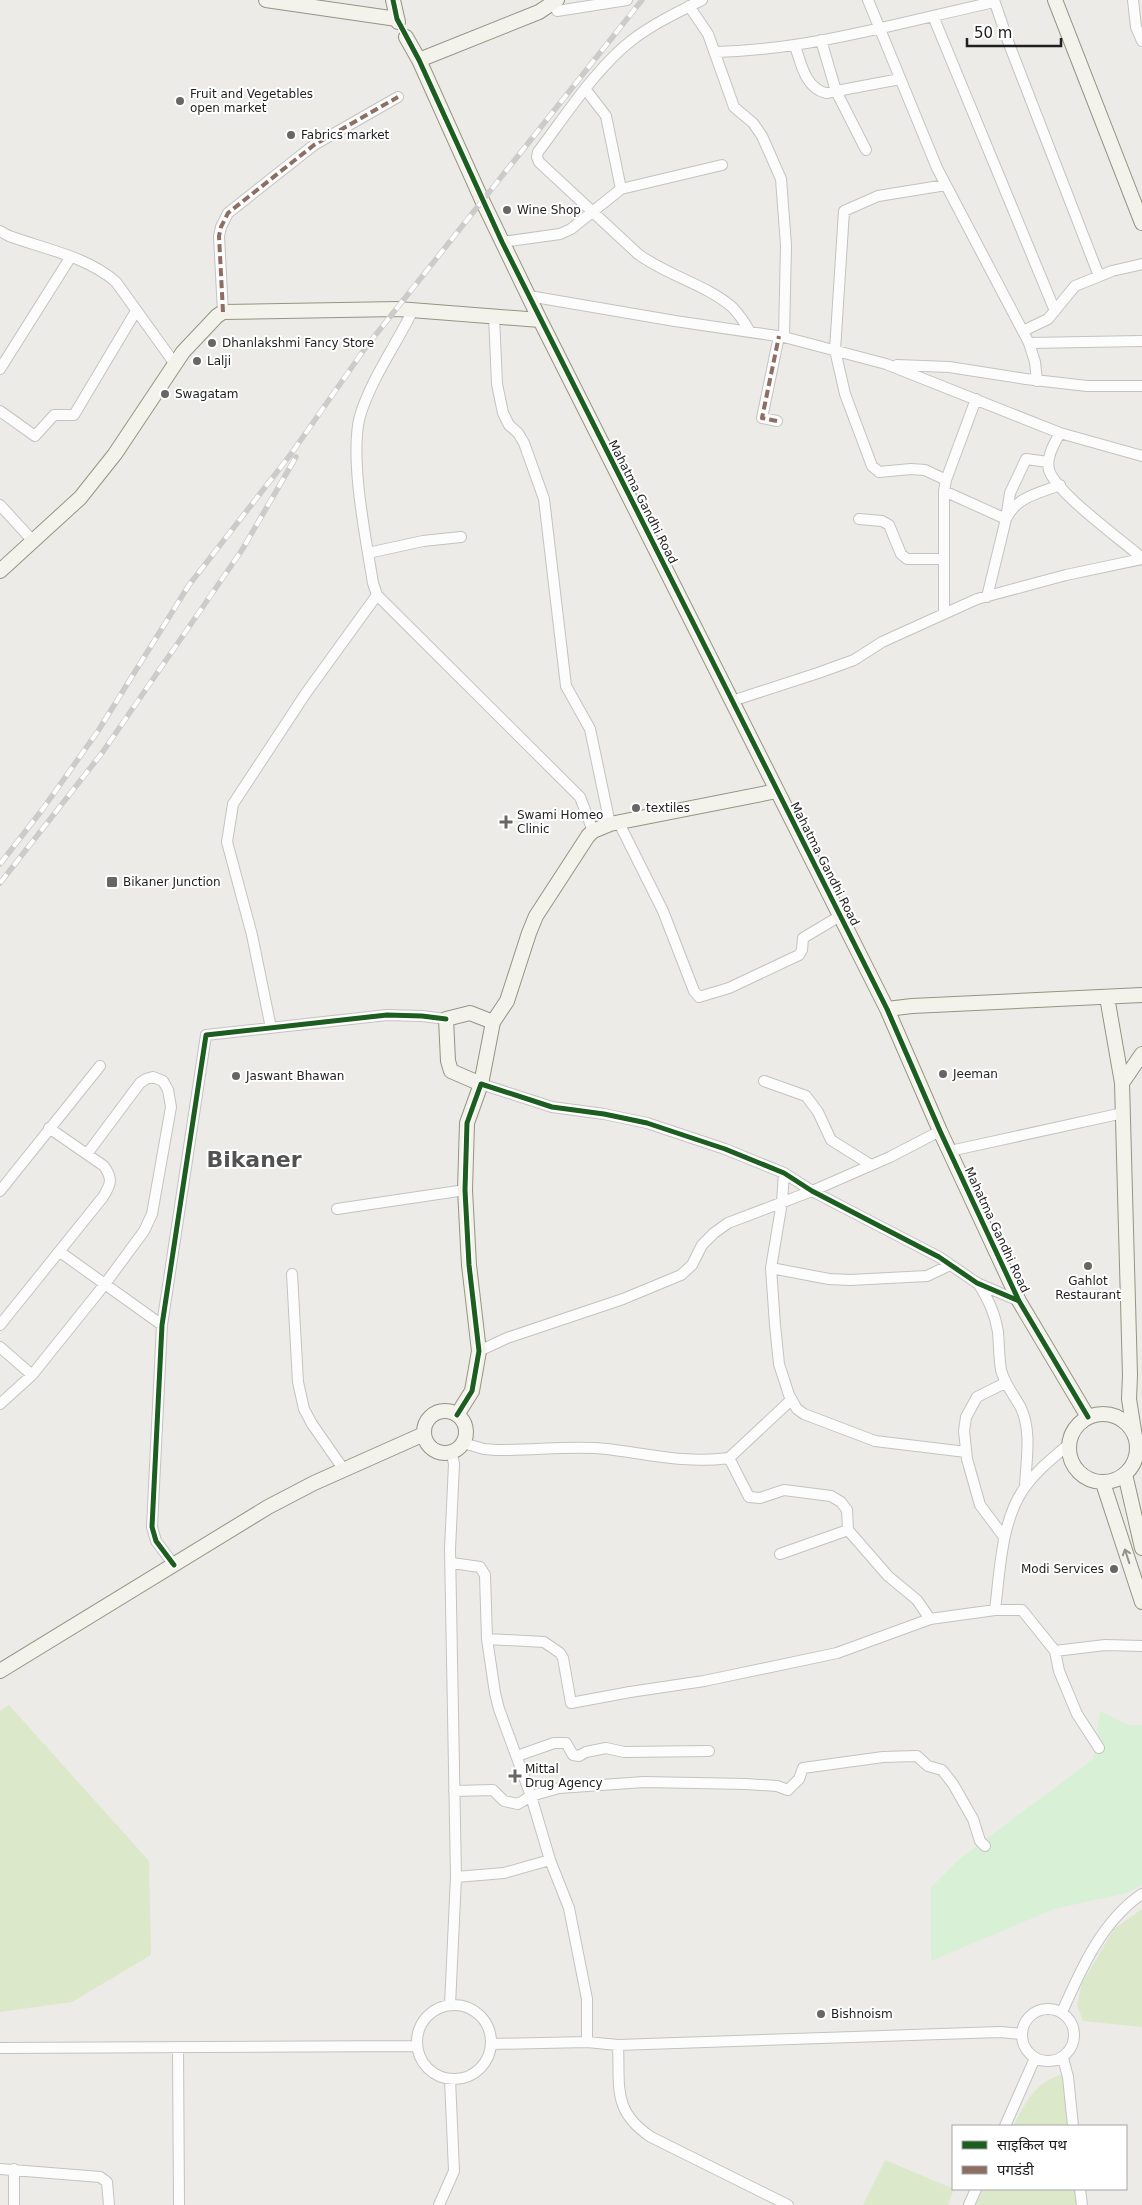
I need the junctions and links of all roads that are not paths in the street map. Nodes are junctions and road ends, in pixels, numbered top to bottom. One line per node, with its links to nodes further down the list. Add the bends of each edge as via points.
1 (266, 0): 2 (street, via 397,21)
2 (393, 0)
3 (627, 0): 9 (street)
4 (702, 0): 10 (street)
5 (868, 0): 12 (street)
6 (1055, 0): 28 (street)
7 (1132, 0): 15 (street, via 1136,27)
8 (994, 1): 11 (street); 33 (street)
9 (557, 6): 18 (street)
10 (689, 6): 17 (street, via 708,34); 20 (street, via 633,39)
11 (933, 16): 12 (street); 37 (street)
12 (879, 28): 14 (street); 19 (street)
13 (406, 37): 18 (street, Mahatma Gandhi Road)
14 (821, 40): 16 (street); 21 (street)
15 (1142, 41)
16 (795, 46): 17 (street); 21 (street, via 810,84 818,91)
17 (715, 52): 43 (street, via 734,107 758,129 781,179 786,245)
18 (419, 60): 30 (street, Mahatma Gandhi Road)
19 (900, 79): 21 (street); 25 (street)
20 (586, 90): 26 (street, via 606,116); 27 (street, via 537,157)
21 (836, 91): 23 (street)
22 (398, 97): 38 (street, via 314,145 228,213 219,236)
23 (866, 150)
24 (722, 164): 26 (street)
25 (946, 185): 41 (street); 46 (street, via 878,196 844,211)
26 (621, 190): 27 (street)
27 (593, 213): 30 (street, via 560,234); 42 (street, via 651,264 730,306 741,316)
28 (1142, 223)
29 (0, 231): 31 (street)
30 (502, 242): 34 (street, Mahatma Gandhi Road)
31 (70, 258): 36 (street, via 106,273); 49 (street)
32 (1142, 264): 33 (street)
33 (1099, 276): 37 (street, via 1075,286)
34 (529, 296): 40 (street, Mahatma Gandhi Road); 42 (street)
35 (413, 310): 38 (street); 39 (street); 66 (street, via 360,416 358,474)
36 (136, 311): 47 (street); 53 (street, via 74,415 54,415 35,436)
37 (1055, 311): 41 (street, via 1048,319)
38 (223, 312): 47 (street)
39 (494, 316): 40 (street); 75 (street, via 496,384 503,413 524,443 544,499 566,686 590,729)
40 (540, 320): 73 (street, Mahatma Gandhi Road)
41 (1023, 331): 45 (street)
42 (750, 332): 43 (street)
43 (781, 336): 46 (street); 54 (street, via 762,418)
44 (1142, 341): 45 (street)
45 (1029, 344): 50 (street)
46 (835, 350): 48 (street); 58 (street, via 845,394 872,466 879,472 925,470)
47 (175, 364): 65 (street, via 80,498)
48 (886, 364): 50 (street, via 949,367); 52 (street)
49 (0, 369)
50 (1037, 381): 51 (street, via 1087,386)
51 (1142, 386)
52 (976, 398): 55 (street); 58 (street)
53 (0, 411)
54 (777, 421)
55 (1060, 434): 56 (street); 57 (street)
56 (1142, 456)
57 (1048, 462): 59 (street); 63 (street, via 1026,459 1010,493)
58 (946, 480): 60 (street)
59 (1060, 485): 63 (street, via 1019,502); 67 (street)
60 (944, 491): 63 (street); 68 (street)
61 (0, 505): 65 (street)
62 (859, 519): 68 (street, via 882,521 889,525 900,554 907,559)
63 (1006, 519): 71 (street)
64 (461, 537): 66 (street, via 423,541)
65 (33, 541): 69 (street)
66 (368, 553): 70 (street)
67 (1142, 558): 71 (street)
68 (944, 559): 72 (street)
69 (0, 571)
70 (377, 595): 76 (street, via 580,797); 83 (street, via 306,693 233,804 227,842 252,936)
71 (987, 597): 72 (street)
72 (944, 613): 73 (street, via 882,642 854,660)
73 (732, 701): 74 (street, Mahatma Gandhi Road)
74 (777, 791): 75 (street); 77 (street, Mahatma Gandhi Road)
75 (614, 824): 76 (street); 77 (street, via 663,911 699,997 729,988 799,955 804,938)
76 (593, 831): 82 (street, via 581,844 536,916 507,1001)
77 (840, 916): 80 (street, Mahatma Gandhi Road)
78 (1142, 994): 79 (street)
79 (1107, 997): 80 (street); 87 (street)
80 (887, 1009): 91 (street, Mahatma Gandhi Road)
81 (446, 1019): 82 (street, via 470,1013); 83 (street, via 386,1016); 88 (street, via 451,1071)
82 (493, 1022): 88 (street)
83 (271, 1028): 109 (street, via 206,1035)
84 (1142, 1054): 87 (street)
85 (100, 1066): 90 (street)
86 (764, 1081): 94 (street, via 806,1096 818,1112 831,1140)
87 (1122, 1083): 89 (street)
88 (481, 1084): 95 (street, via 552,1107 647,1123); 96 (street, via 467,1123)
89 (1123, 1113): 92 (street); 119 (street, via 1129,1399)
90 (49, 1128): 93 (street); 97 (street)
91 (940, 1131): 92 (street, Mahatma Gandhi Road); 94 (street)
92 (950, 1151): 107 (street, Mahatma Gandhi Road)
93 (87, 1154): 101 (street, via 104,1166 110,1174 111,1184); 106 (street, via 140,1083 154,1077 163,1081 171,1107 152,1214 144,1231)
94 (871, 1165): 98 (street)
95 (784, 1173): 98 (street); 99 (street)
96 (465, 1190): 100 (street); 111 (street)
97 (0, 1191)
98 (812, 1191): 99 (street); 102 (street)
99 (782, 1202): 103 (street); 111 (street, via 728,1223 714,1233 682,1275 507,1338)
100 (337, 1209)
101 (60, 1252): 106 (street); 108 (street)
102 (950, 1265): 103 (street, via 927,1276 850,1280); 105 (street)
103 (771, 1268): 114 (street, via 779,1364)
104 (292, 1274): 125 (street, via 298,1382 304,1409)
105 (977, 1282): 107 (street); 113 (street, via 994,1315)
106 (105, 1284): 109 (street); 112 (street)
107 (1019, 1301): 117 (street, Mahatma Gandhi Road)
108 (0, 1325)
109 (162, 1325): 134 (street, via 152,1526 156,1541)
110 (0, 1347): 112 (street)
111 (479, 1352): 116 (street, via 472,1391)
112 (32, 1375): 115 (street)
113 (1005, 1383): 122 (street, via 977,1397 972,1404 965,1424); 128 (street, via 1025,1419)
114 (791, 1400): 122 (street, via 804,1414 875,1441); 124 (street)
115 (0, 1404)
116 (457, 1415): 118 (street, via 439,1412 431,1417); 120 (street, via 464,1423)
117 (1088, 1418): 119 (street, via 1113,1416 1126,1424); 121 (street, via 1075,1428)
118 (424, 1434): 123 (street, via 428,1445 438,1452); 125 (street)
119 (1135, 1437): 126 (street, via 1134,1461)
120 (463, 1443): 123 (street); 124 (street, via 496,1450 606,1449 696,1461)
121 (1069, 1444): 127 (street, via 1071,1461 1080,1474 1095,1482); 128 (street)
122 (966, 1452): 130 (street, via 980,1506)
123 (452, 1454): 133 (street)
124 (729, 1458): 129 (street, via 749,1497 760,1498 784,1490 831,1496 848,1510)
125 (344, 1470): 134 (street, via 268,1507)
126 (1125, 1474): 127 (street, via 1111,1482); 131 (street)
127 (1103, 1482): 135 (street, one-way to 127)
128 (1025, 1487): 130 (street, via 1018,1497)
129 (848, 1530): 132 (street); 137 (street, via 888,1576 917,1600)
130 (1004, 1537): 136 (street)
131 (1142, 1548)
132 (780, 1554)
133 (452, 1563): 138 (street, via 480,1567 485,1575); 145 (street)
134 (174, 1565): 141 (street)
135 (1142, 1602)
136 (995, 1610): 137 (street); 140 (street, via 1022,1610)
137 (930, 1619): 138 (street, via 838,1653 704,1681 571,1703 560,1653 544,1642)
138 (487, 1639): 144 (street, via 499,1709)
139 (1142, 1646): 140 (street, via 1105,1645)
140 (1055, 1651): 142 (street, via 1059,1671 1074,1706)
141 (0, 1671)
142 (1099, 1748)
143 (709, 1751): 144 (street, via 624,1752 606,1748 579,1756 573,1755 566,1743 554,1743)
144 (517, 1756): 146 (street)
145 (454, 1791): 146 (street, via 492,1790 504,1801 518,1804); 149 (street)
146 (531, 1796): 147 (street, via 559,1788 644,1782 746,1784 788,1790 799,1779 803,1768 883,1757 917,1756 928,1766 942,1770 953,1784 974,1819 980,1842); 148 (street)
147 (985, 1846)
148 (550, 1860): 149 (street, via 504,1874); 154 (street, via 574,1926 587,1999)
149 (456, 1877): 151 (street)
150 (1142, 1894): 152 (street, via 1109,1924 1081,1970)
151 (450, 2005): 155 (street, via 466,2007 480,2015 489,2028); 157 (street, via 435,2010 423,2022)
152 (1062, 2012): 153 (street, via 1040,2010 1030,2016); 161 (street, via 1073,2026 1074,2036 1072,2047)
153 (1022, 2034): 156 (street, via 1000,2032); 160 (street, via 1024,2046)
154 (587, 2042): 155 (street); 156 (street)
155 (491, 2044): 162 (street, via 486,2060 475,2073)
156 (618, 2045): 173 (street, via 622,2105 632,2123 651,2137)
157 (417, 2046): 158 (street); 162 (street, via 428,2068)
158 (178, 2047): 159 (street); 171 (street)
159 (0, 2048)
160 (1035, 2058): 161 (street, via 1053,2061); 163 (street)
161 (1063, 2058): 164 (street)
162 (450, 2079): 172 (street, via 454,2171)
163 (1006, 2125)
164 (1073, 2125)
165 (0, 2168): 166 (street)
166 (14, 2169): 169 (street); 170 (street, via 100,2177 107,2182)
167 (976, 2190): 174 (street)
168 (1080, 2190): 175 (street)
169 (14, 2205)
170 (109, 2205)
171 (179, 2205)
172 (440, 2205)
173 (788, 2205)
174 (968, 2205)
175 (1082, 2205)

